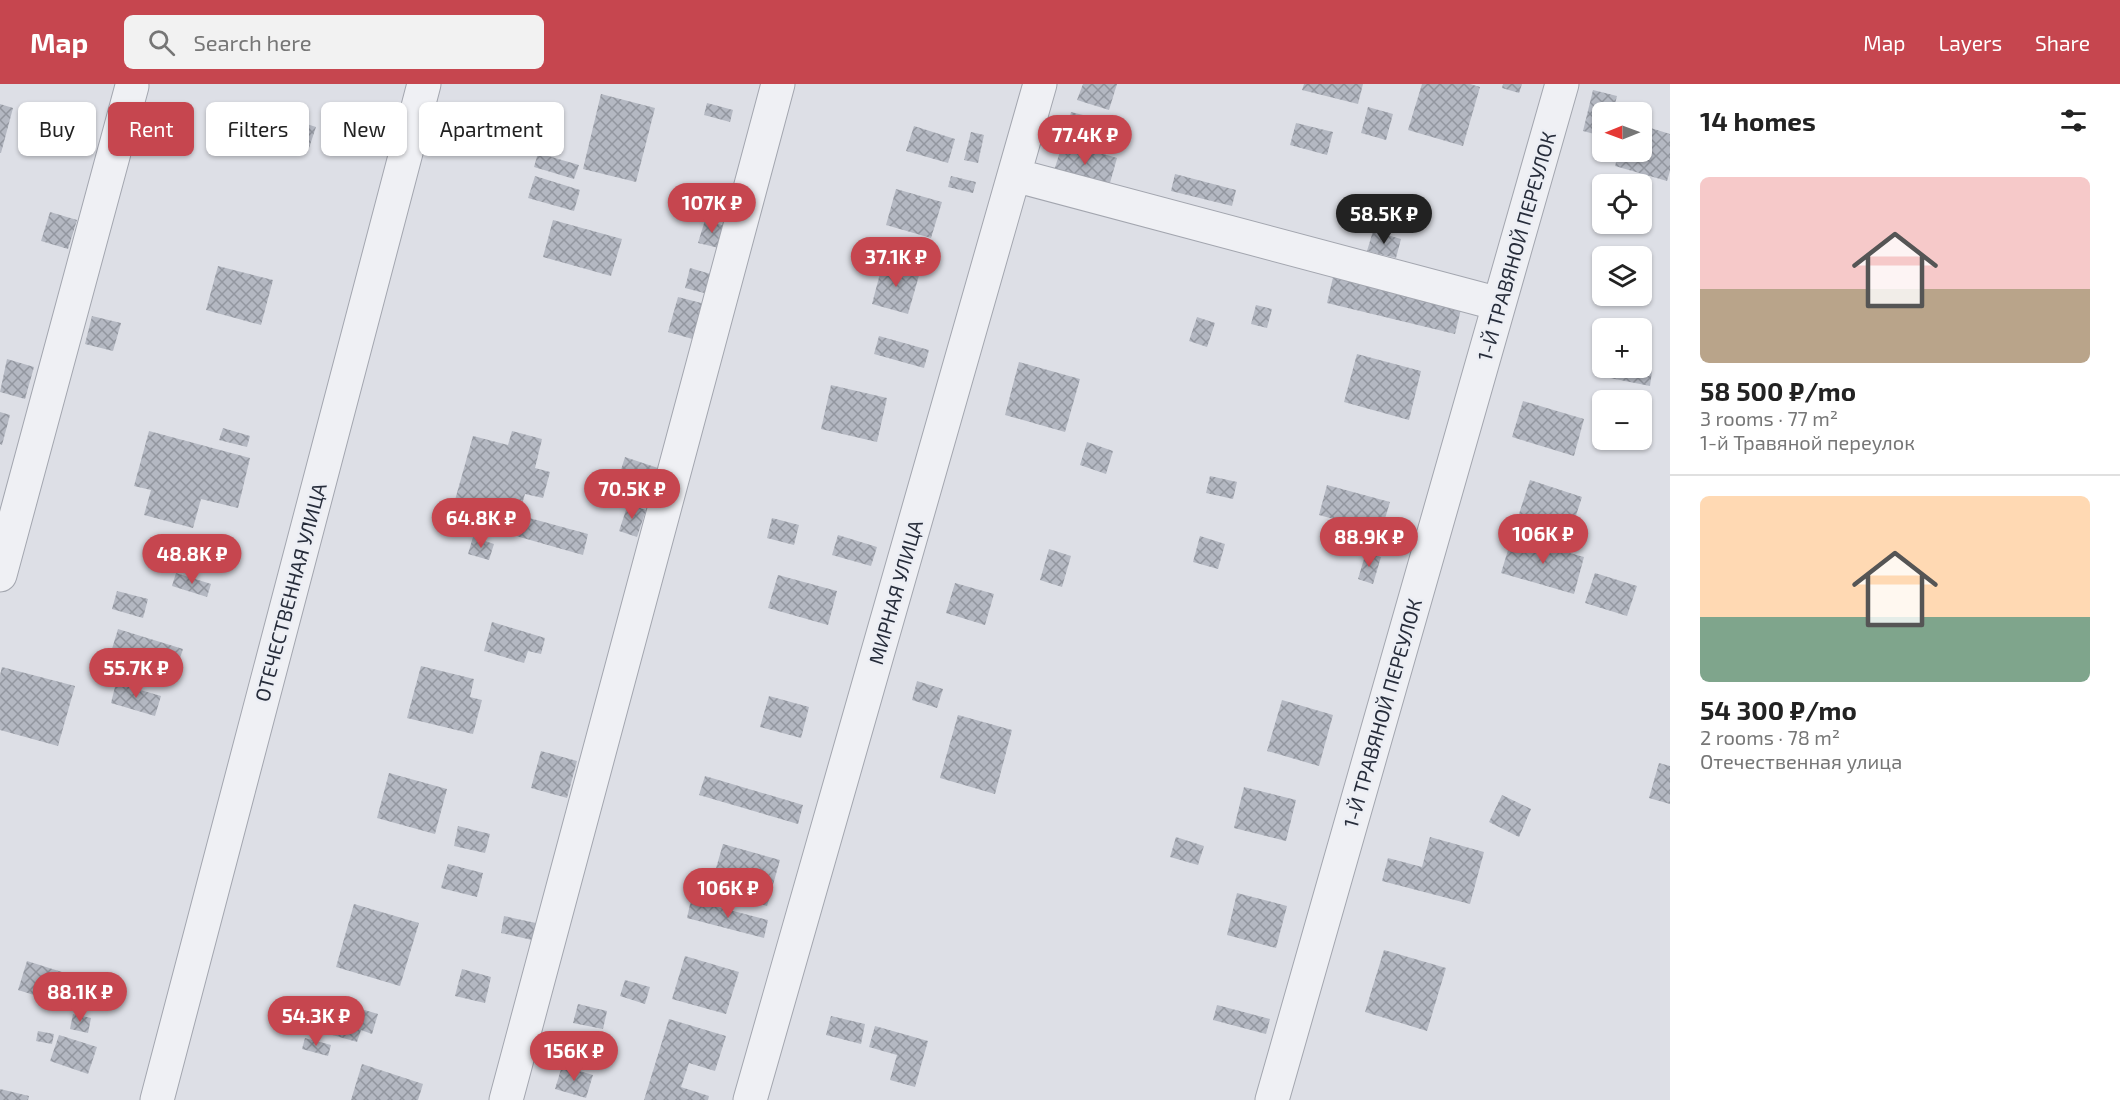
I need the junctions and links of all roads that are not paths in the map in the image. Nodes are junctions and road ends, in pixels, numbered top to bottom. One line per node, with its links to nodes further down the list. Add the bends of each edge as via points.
1 (424, 84): 9 (street, ОТЕЧЕСТВЕННАЯ УЛИЦА)
2 (778, 84): 10 (street)
3 (1040, 84): 6 (street, МИРНАЯ УЛИЦА)
4 (1562, 84): 7 (street, 1-Й ТРАВЯНОЙ ПЕРЕУЛОК)
5 (132, 86): 8 (street)
6 (1014, 175): 7 (street); 11 (street, МИРНАЯ УЛИЦА)
7 (1499, 304): 12 (street, 1-Й ТРАВЯНОЙ ПЕРЕУЛОК)
8 (0, 575)
9 (157, 1100)
10 (506, 1100)
11 (750, 1100)
12 (1272, 1100)

